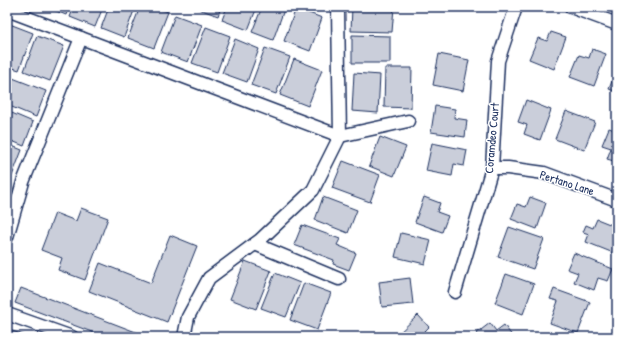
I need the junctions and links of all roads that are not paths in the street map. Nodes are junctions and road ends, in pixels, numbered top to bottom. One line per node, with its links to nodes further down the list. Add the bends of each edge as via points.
1 (516, 7): 9 (street, Coramdeo Court, via 498,61)
2 (571, 7): 5 (street)
3 (336, 8): 8 (street)
4 (7, 10): 6 (street)
5 (617, 24)
6 (81, 38): 8 (street); 11 (street, via 23,182)
7 (408, 121): 8 (street)
8 (340, 136): 12 (street, via 313,190)
9 (492, 168): 10 (street, Pertano Lane, via 544,173); 14 (street, Coramdeo Court)
10 (617, 200)
11 (7, 237)
12 (256, 244): 13 (street); 17 (street, via 209,278 188,317)
13 (339, 279)
14 (455, 292)
15 (7, 314): 16 (street)
16 (72, 337)
17 (184, 337)

